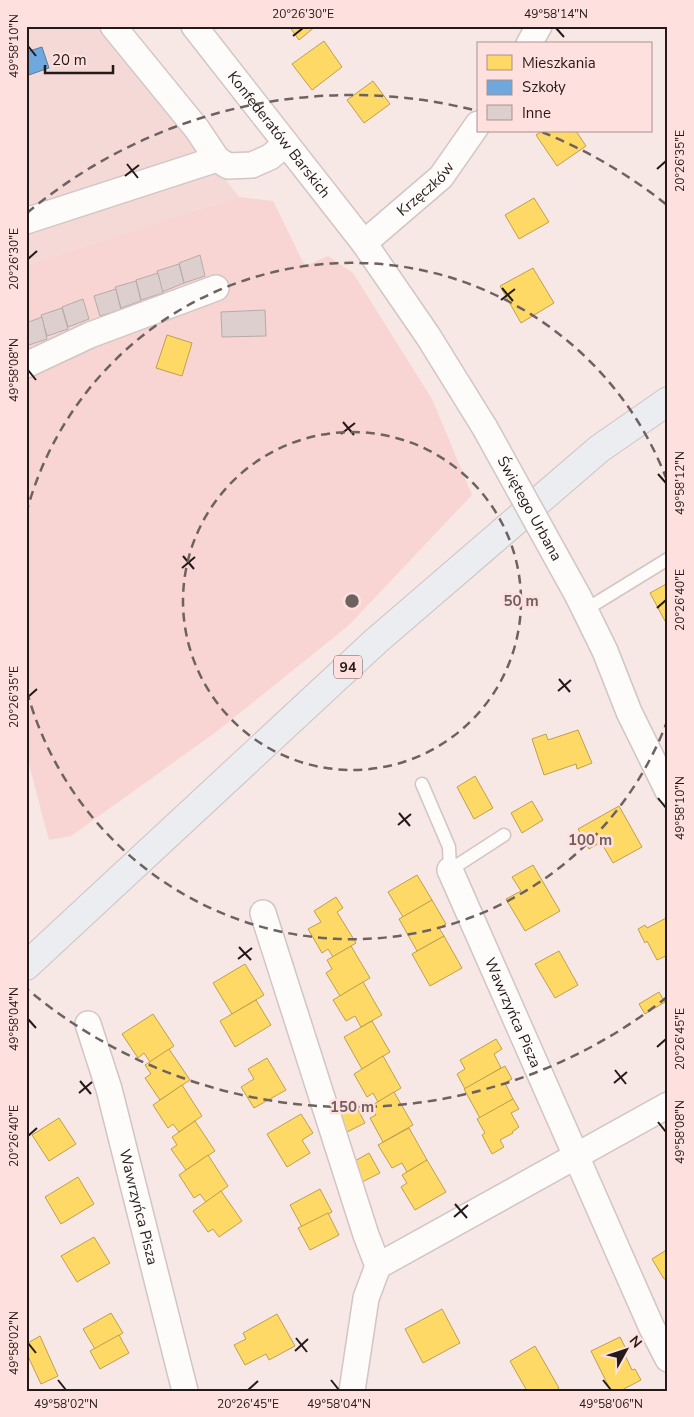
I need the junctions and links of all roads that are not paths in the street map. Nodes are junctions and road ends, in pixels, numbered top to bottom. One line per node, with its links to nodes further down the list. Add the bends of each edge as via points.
1 (113, 26): 7 (street, via 197,129)
2 (194, 26): 6 (street, Konfederatów Barskich)
3 (539, 26): 4 (street)
4 (530, 42)
5 (477, 125): 9 (street, Krzęczków, via 441,177)
6 (286, 144): 7 (street, via 270,157 252,165 228,166); 9 (street, Konfederatów Barskich)
7 (217, 159): 8 (street)
8 (26, 221)
9 (364, 243): 14 (street, Świętego Urbana, bridge, via 428,336 485,428)
10 (216, 288): 11 (street, via 90,334)
11 (26, 365)
12 (668, 401): 20 (main road, 94, via 599,449 376,642)
13 (668, 559): 14 (lane)
14 (582, 603): 16 (street, Świętego Urbana, via 629,712)
15 (422, 784): 18 (lane, via 449,847)
16 (668, 791)
17 (504, 835): 18 (lane)
18 (450, 870): 23 (street, Wawrzyńca Pisza)
19 (263, 913): 24 (street)
20 (26, 966)
21 (88, 1024): 26 (street, Wawrzyńca Pisza, via 109,1089)
22 (668, 1105): 23 (street)
23 (576, 1156): 24 (street); 25 (street, Wawrzyńca Pisza, via 650,1326)
24 (378, 1266): 27 (street, via 366,1298)
25 (668, 1359)
26 (184, 1391)
27 (352, 1391)

